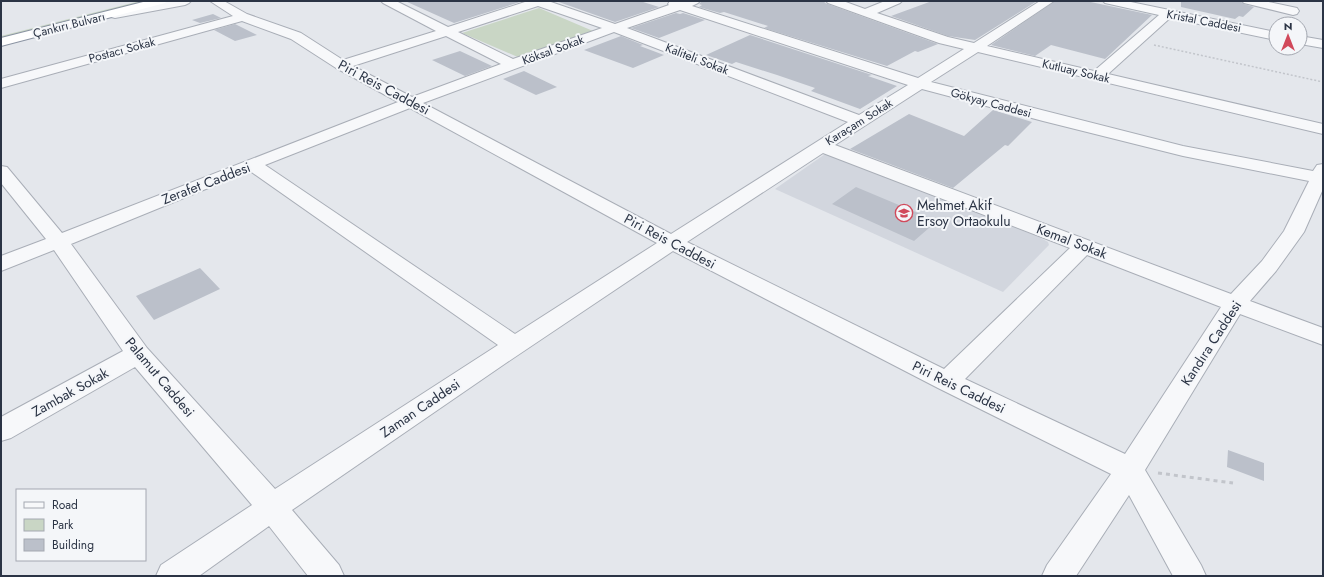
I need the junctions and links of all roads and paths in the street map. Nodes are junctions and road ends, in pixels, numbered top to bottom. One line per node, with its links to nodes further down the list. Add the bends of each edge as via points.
1 (131, 1): 23 (highway, Çankırı Bulvarı)
2 (161, 1): 18 (highway, Çankırı Bulvarı)
3 (185, 1): 18 (street)
4 (216, 1): 19 (street, Piri Reis Caddesi)
5 (386, 1): 21 (street)
6 (538, 1): 20 (street, Kaliteli Sokak); 21 (street)
7 (666, 1): 14 (street, Gökyay Caddesi)
8 (694, 1): 14 (street, Köksal Sokak)
9 (832, 1): 16 (street, Kutluay Sokak)
10 (896, 1): 16 (street)
11 (1048, 1): 28 (street, Karaçam Sokak)
12 (1109, 1): 17 (street, Kristal Caddesi)
13 (1248, 1): 15 (street)
14 (680, 6): 20 (street, Köksal Sokak); 34 (street, Gökyay Caddesi)
15 (1293, 10)
16 (864, 13): 28 (street, Kutluay Sokak)
17 (1167, 14): 22 (street, Kristal Caddesi); 24 (street)
18 (100, 17): 26 (highway, Çankırı Bulvarı)
19 (243, 17): 30 (street, Piri Reis Caddesi, via 296,36); 33 (street, Postacı Sokak)
20 (615, 28): 29 (street, Köksal Sokak); 36 (street, Kaliteli Sokak)
21 (446, 31): 29 (street); 30 (street)
22 (1268, 33)
23 (1, 34)
24 (1136, 41): 31 (street); 32 (path)
25 (1308, 41): 27 (street)
26 (1, 42)
27 (1323, 44)
28 (975, 48): 31 (street, Kutluay Sokak); 34 (street, Karaçam Sokak)
29 (514, 64): 35 (street, Köksal Sokak)
30 (341, 65): 35 (street, Piri Reis Caddesi)
31 (1097, 76): 37 (street, Kutluay Sokak)
32 (1323, 82)
33 (1, 84)
34 (921, 84): 36 (street, Karaçam Sokak); 41 (street, Gökyay Caddesi, via 1183,151)
35 (412, 102): 39 (street, Zerafet Caddesi); 43 (street, Piri Reis Caddesi)
36 (860, 121): 38 (street, Karaçam Sokak)
37 (1323, 129)
38 (821, 146): 43 (street, Karaçam Sokak); 44 (street, Kemal Sokak)
39 (252, 165): 42 (street, Zerafet Caddesi); 48 (street)
40 (1, 171): 42 (street, Palamut Caddesi)
41 (1322, 175): 46 (street, Kandıra Caddesi, via 1294,232 1269,266)
42 (59, 242): 45 (street, Zerafet Caddesi); 49 (street, Palamut Caddesi)
43 (670, 242): 48 (street, Zaman Caddesi); 50 (street, Piri Reis Caddesi)
44 (1084, 246): 46 (street, Kemal Sokak); 50 (street)
45 (1, 264)
46 (1235, 303): 47 (street, Kemal Sokak); 52 (street, Kandıra Caddesi)
47 (1323, 337)
48 (515, 345): 54 (street, Zaman Caddesi)
49 (138, 354): 51 (street, Zambak Sokak); 54 (street, Palamut Caddesi)
50 (947, 381): 52 (street, Piri Reis Caddesi)
51 (1, 430)
52 (1130, 470): 53 (path); 57 (street, Kandıra Caddesi); 58 (street)
53 (1233, 482)
54 (272, 507): 55 (street, Zaman Caddesi); 56 (street, Palamut Caddesi)
55 (172, 576)
56 (328, 576)
57 (1058, 576)
58 (1190, 576)

